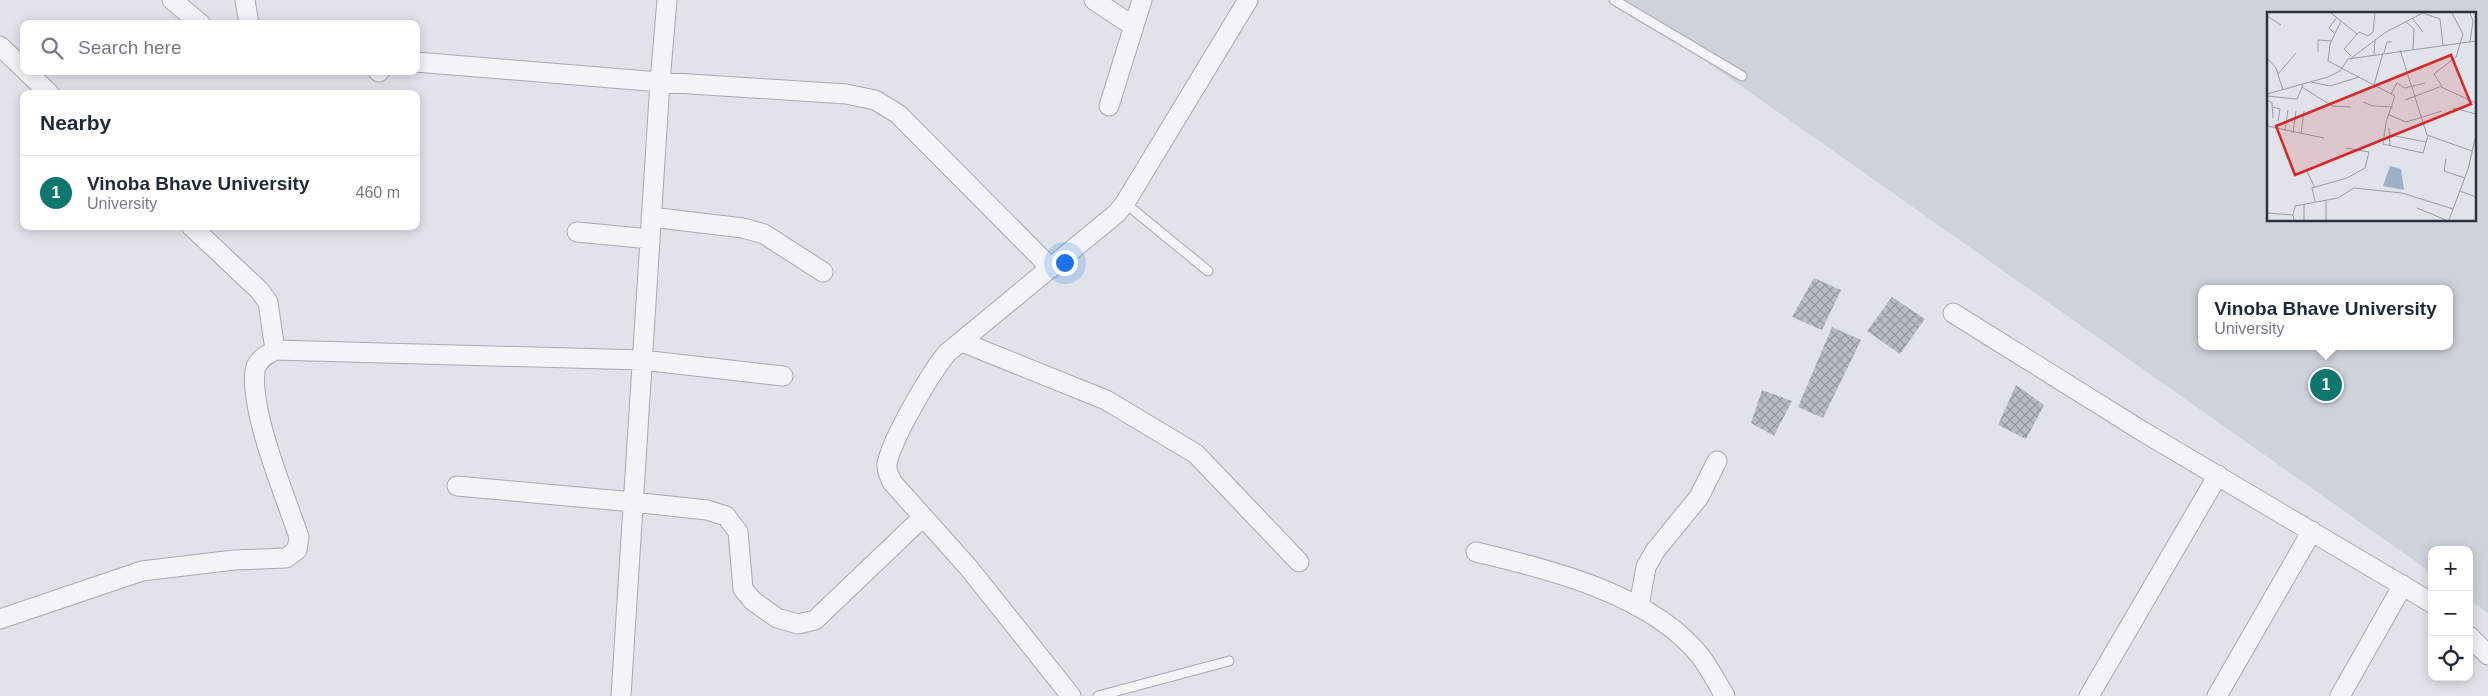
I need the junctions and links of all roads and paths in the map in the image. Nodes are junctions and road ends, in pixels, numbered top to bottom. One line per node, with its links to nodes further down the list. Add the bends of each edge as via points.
1 (172, 0): 8 (street)
2 (245, 0): 9 (street)
3 (667, 0): 16 (street)
4 (1094, 0): 10 (street)
5 (1142, 0): 10 (street)
6 (1248, 0): 19 (street)
7 (1614, 0): 15 (lane)
8 (196, 20)
9 (248, 20)
10 (1133, 26): 18 (street)
11 (0, 46): 13 (street)
12 (420, 62): 16 (street)
13 (20, 65)
14 (30, 75): 17 (street)
15 (1742, 76)
16 (660, 82): 20 (street); 24 (street, via 846,94 875,100 898,114)
17 (46, 90)
18 (1109, 106)
19 (1125, 203): 24 (street); 25 (lane)
20 (651, 217): 23 (street); 26 (street, via 743,228 764,234)
21 (195, 230): 29 (street, via 268,302)
22 (577, 232): 23 (street)
23 (650, 238): 30 (street)
24 (1051, 268): 28 (street)
25 (1208, 271)
26 (823, 272)
27 (1953, 313): 33 (street)
28 (962, 342): 36 (street, via 947,353 932,372 891,450 886,467 892,482); 39 (street, via 1106,400 1196,454)
29 (275, 350): 30 (street); 43 (street, via 261,358 255,370 257,408 299,537 297,550 286,558 234,560 142,571)
30 (642, 360): 31 (street); 35 (street)
31 (783, 376)
32 (1717, 461): 42 (street, via 1699,497 1646,567)
33 (2218, 475): 37 (street); 51 (street)
34 (457, 486): 35 (street)
35 (633, 502): 36 (street, via 707,510 726,516 738,532 743,589 753,601 778,618 798,624 815,620); 47 (street)
36 (923, 517): 48 (street, via 968,567)
37 (2312, 531): 40 (street); 52 (street)
38 (1476, 552): 42 (street, via 1544,568)
39 (1298, 562)
40 (2403, 585): 41 (street); 53 (street)
41 (2428, 601)
42 (1639, 606): 50 (street, via 1663,622 1700,656)
43 (0, 619)
44 (2473, 640): 45 (street)
45 (2488, 655)
46 (1229, 662): 49 (lane)
47 (621, 696)
48 (1071, 696)
49 (1098, 696)
50 (1725, 696)
51 (2089, 696)
52 (2216, 696)
53 (2340, 696)

